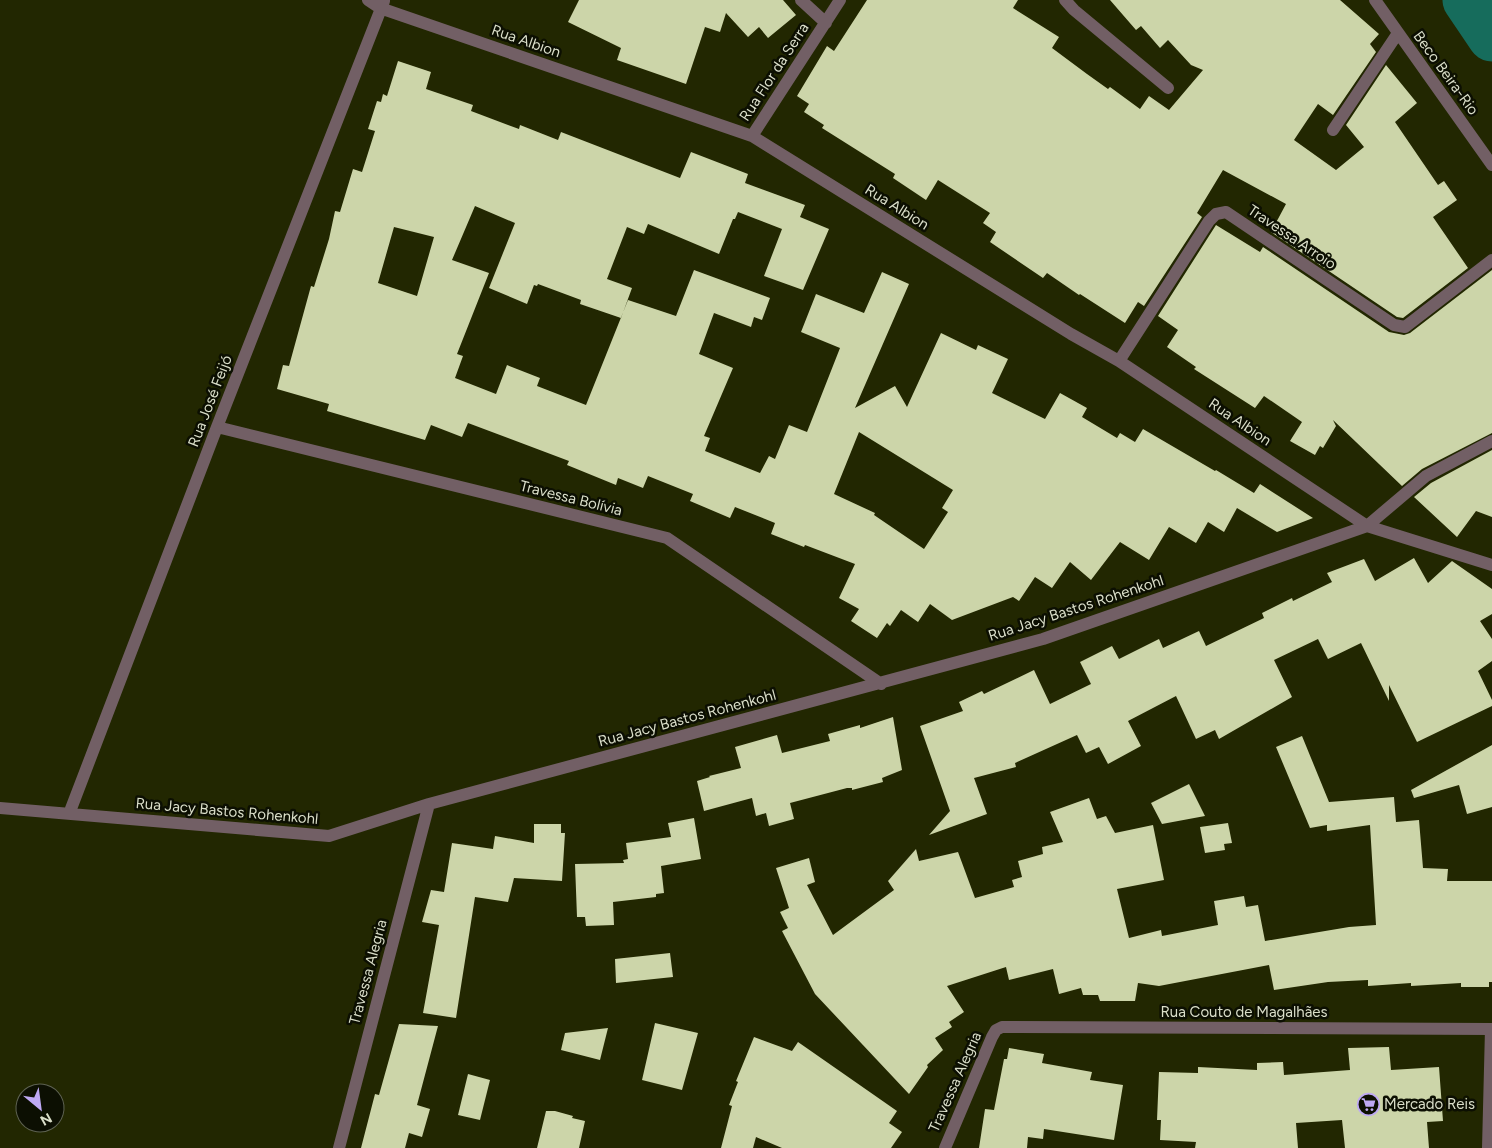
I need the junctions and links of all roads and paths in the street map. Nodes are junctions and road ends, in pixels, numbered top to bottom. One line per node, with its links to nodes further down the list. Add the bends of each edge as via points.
1 (368, 0): 6 (street, Rua Albion)
2 (800, 0): 7 (street)
3 (840, 0): 7 (street, Rua Flor da Serra)
4 (1064, 0): 9 (street)
5 (1375, 0): 8 (street, Beco Beira-Rio)
6 (382, 4): 11 (street, Rua Albion); 15 (street, Rua José Feijó)
7 (826, 23): 11 (street, Rua Flor da Serra)
8 (1398, 34): 10 (street); 12 (street, Beco Beira-Rio)
9 (1168, 88)
10 (1333, 130)
11 (752, 136): 14 (street, Rua Albion)
12 (1492, 165)
13 (1492, 260): 14 (street, Travessa Arroio, via 1405,327 1394,325 1226,212 1216,214 1209,220)
14 (1119, 361): 17 (street, Rua Albion)
15 (217, 428): 19 (street, Travessa Bolívia, via 667,538); 22 (street, Rua José Feijó)
16 (1492, 441): 17 (street, via 1426,476)
17 (1367, 526): 18 (street, Rua Albion); 19 (street, Rua Jacy Bastos Rohenkohl, via 1042,639)
18 (1492, 565)
19 (881, 684): 20 (street, Rua Jacy Bastos Rohenkohl)
20 (429, 804): 22 (street, Rua Jacy Bastos Rohenkohl, via 329,836); 25 (street, Travessa Alegria)
21 (0, 808): 22 (street, Rua Jacy Bastos Rohenkohl)
22 (69, 814)
23 (1492, 1029): 24 (street, Rua Couto de Magalhães, via 1002,1027); 27 (street, Rua Couto de Magalhães)
24 (996, 1030): 26 (street, Travessa Alegria)
25 (339, 1148)
26 (945, 1148)
27 (1488, 1148)

